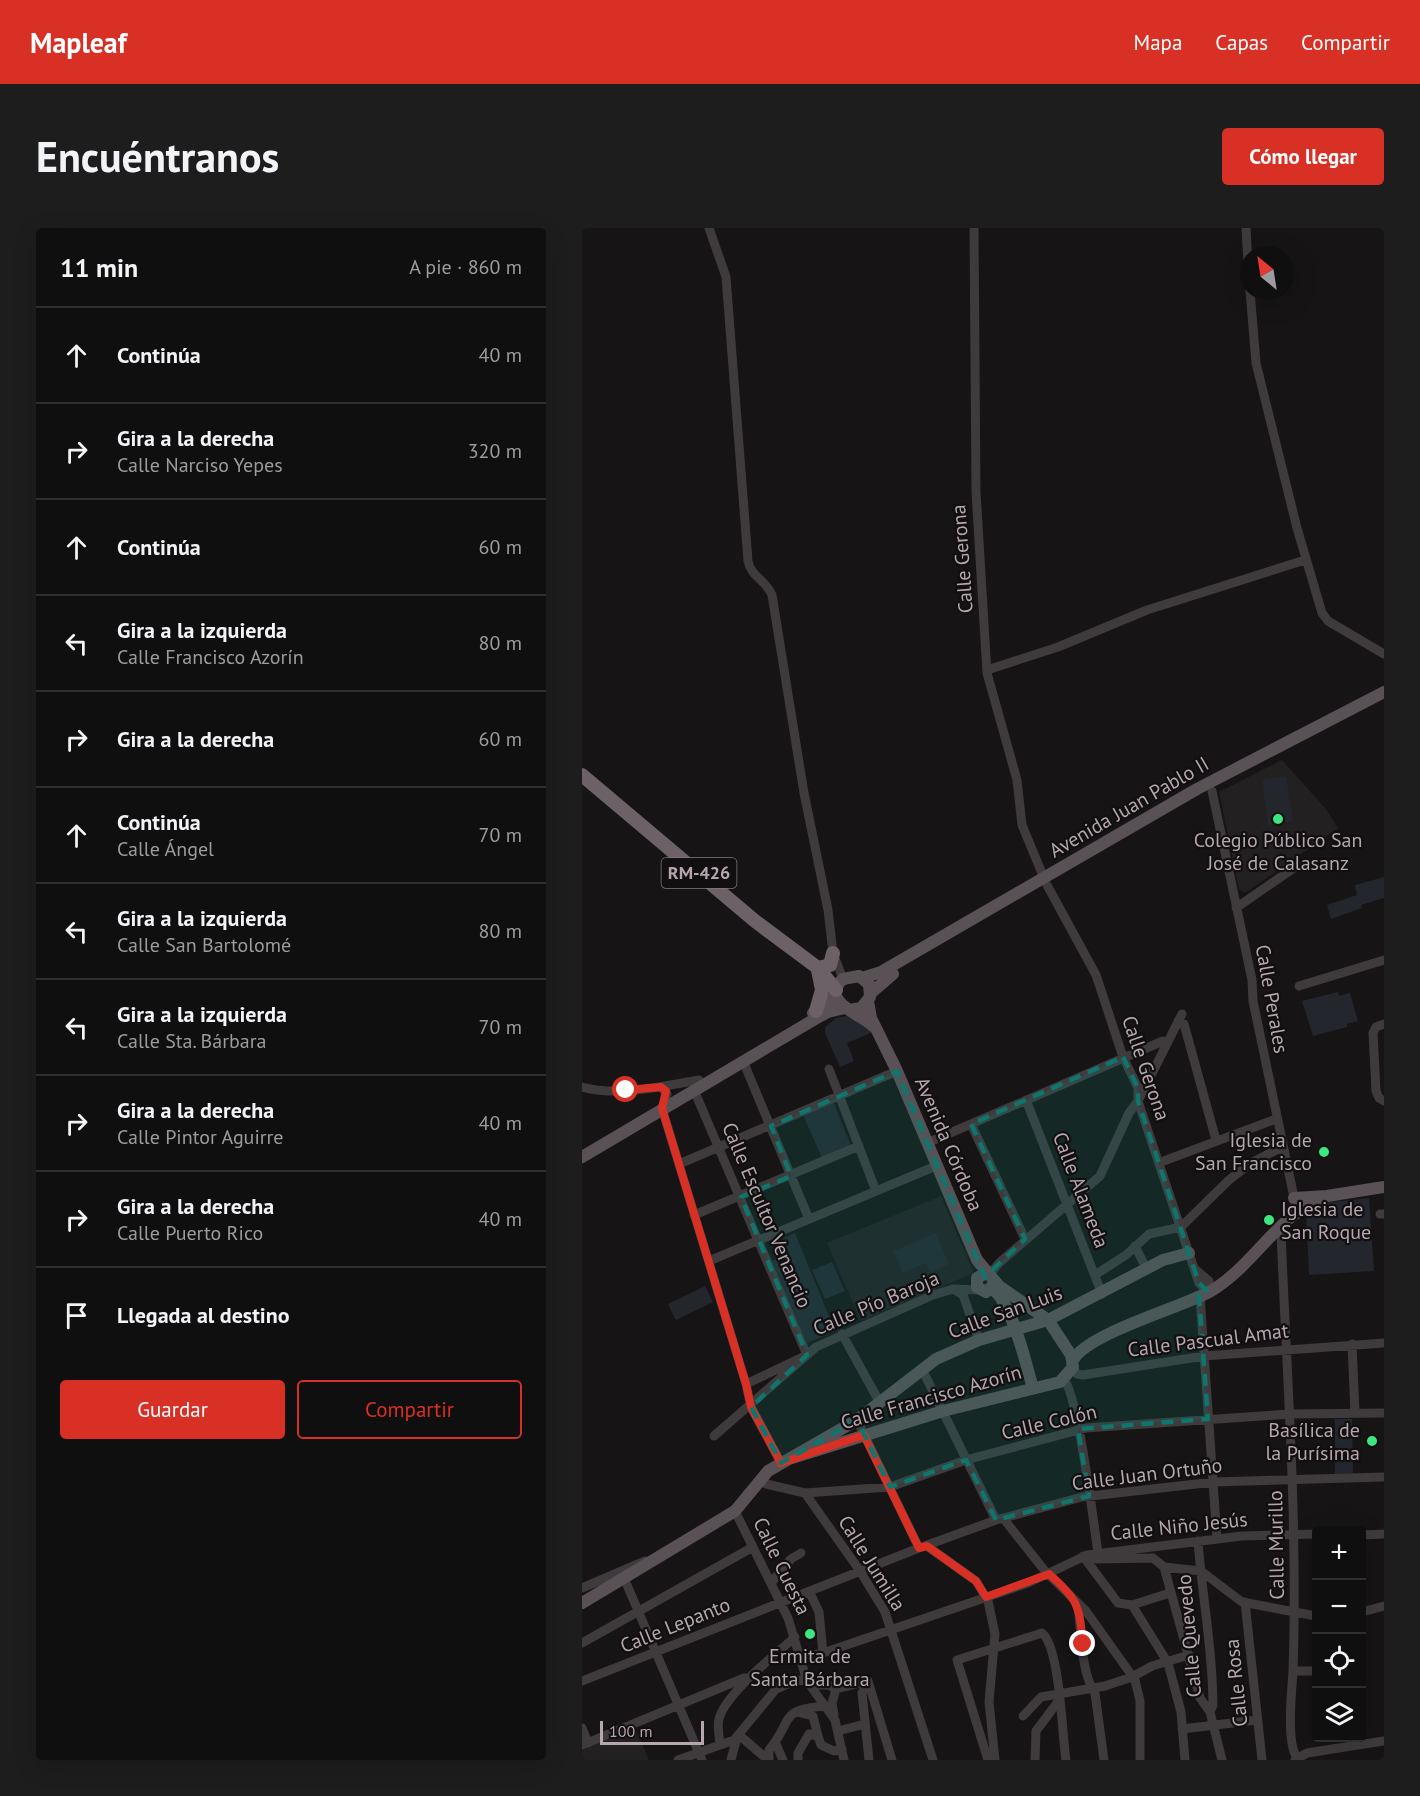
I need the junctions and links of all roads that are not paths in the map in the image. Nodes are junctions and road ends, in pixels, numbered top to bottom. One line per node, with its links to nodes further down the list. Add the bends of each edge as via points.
1 (709, 228): 16 (street, via 726,277 748,561 753,575 769,587 772,595)
2 (974, 228): 8 (street, Calle Gerona, via 976,492)
3 (1246, 228): 4 (street)
4 (1247, 246)
5 (1251, 300): 6 (street, via 1254,352)
6 (1305, 560): 7 (street, via 1325,618); 8 (street, via 1147,610)
7 (1384, 654)
8 (987, 670): 14 (street, Calle Gerona, via 1017,780 1022,825)
9 (1384, 692): 14 (main road, Avenida Juan Pablo II, via 1197,789)
10 (1384, 700): 12 (main road, Avenida Juan Pablo II)
11 (582, 776): 19 (highway, RM-426, via 755,921)
12 (1212, 790): 14 (main road, Avenida Juan Pablo II); 15 (street, Calle Perales)
13 (1298, 865): 15 (street)
14 (1046, 881): 18 (main road, Avenida Juan Pablo II); 28 (street, Calle Gerona, via 1096,975)
15 (1236, 908): 39 (street, Calle Perales)
16 (836, 959): 19 (highway); 20 (street)
17 (1384, 960): 21 (street)
18 (899, 966): 20 (main road); 22 (main road)
19 (818, 968): 20 (highway, RM-426); 24 (highway, via 822,990)
20 (845, 983): 22 (main road, Avenida Córdoba, via 868,984); 23 (main road); 24 (main road)
21 (1299, 986)
22 (870, 997): 23 (main road, via 861,1008); 26 (main road, Avenida Córdoba, via 869,1013)
23 (847, 1009): 26 (main road); 29 (main road, via 828,1012)
24 (816, 1011): 32 (main road)
25 (1384, 1024): 38 (street, via 1373,1033 1376,1091)
26 (876, 1029): 31 (main road, Avenida Córdoba)
27 (1167, 1042): 28 (street); 37 (street); 42 (street, via 1180,1017)
28 (1123, 1058): 36 (street); 37 (street, Calle Gerona, via 1138,1088)
29 (743, 1061): 32 (main road); 41 (street)
30 (829, 1069): 34 (street)
31 (897, 1071): 34 (street); 43 (main road, Avenida Córdoba)
32 (696, 1085): 35 (main road); 35 (street); 45 (street, Calle Escultor Venancio)
33 (582, 1087): 35 (street)
34 (839, 1096): 41 (street); 44 (street)
35 (663, 1098): 47 (main road); 48 (main road); 50 (street)
36 (1026, 1100): 40 (street); 58 (street, Calle Alameda)
37 (1138, 1101): 49 (street, Calle Gerona); 58 (street, via 1100,1176)
38 (1384, 1101)
39 (1276, 1119): 42 (street); 46 (street, Calle Perales)
40 (971, 1124): 43 (street); 64 (street)
41 (771, 1126): 45 (street); 52 (street)
42 (1216, 1140): 49 (street)
43 (927, 1143): 51 (main road, Avenida Córdoba)
44 (859, 1146): 52 (street); 54 (street)
45 (720, 1147): 50 (street); 56 (street, Calle Escultor Venancio)
46 (1282, 1147): 57 (street, Calle Perales); 62 (street, via 1229,1180)
47 (582, 1150)
48 (582, 1158)
49 (1161, 1162): 62 (street, Calle Gerona)
50 (679, 1164): 60 (street)
51 (936, 1166): 54 (street); 69 (main road, Avenida Córdoba)
52 (791, 1176): 56 (street); 61 (street)
53 (1384, 1187): 55 (main road)
54 (876, 1191): 61 (street)
55 (1327, 1196): 57 (main road); 59 (main road)
56 (741, 1197): 60 (street); 65 (street, Calle Escultor Venancio)
57 (1294, 1198): 59 (street, Calle Perales)
58 (1067, 1204): 64 (street); 72 (street, Calle Alameda)
59 (1294, 1213): 63 (main road)
60 (694, 1215): 70 (street)
61 (809, 1219): 65 (street)
62 (1181, 1227): 66 (street, via 1152,1233); 67 (street, Calle Gerona)
63 (1278, 1230): 75 (main road); 84 (street, Calle Murillo)
64 (1025, 1239): 68 (street)
65 (758, 1240): 70 (street); 85 (street, Calle Escultor Venancio)
66 (1135, 1246): 71 (street); 72 (street)
67 (1190, 1253): 71 (main road, Calle San Luis, via 1167,1258); 75 (street, Calle Gerona)
68 (1007, 1255): 69 (street, via 990,1262); 73 (street)
69 (976, 1258): 73 (main road, Avenida Córdoba)
70 (709, 1261): 89 (street)
71 (1147, 1270): 76 (main road, Calle San Luis)
72 (1095, 1275): 76 (street, Calle Alameda)
73 (984, 1282): 74 (street); 77 (street); 78 (main road); 79 (main road, Avenida Córdoba, via 996,1291)
74 (953, 1289): 77 (street, Calle Pío Baroja); 80 (street, Calle Pío Baroja)
75 (1206, 1293): 86 (street); 87 (main road, via 1083,1349)
76 (1102, 1294): 78 (main road, Calle San Luis)
77 (967, 1302): 81 (street, Calle Pío Baroja, via 967,1312)
78 (1048, 1320): 79 (main road, Calle San Luis); 87 (main road)
79 (1017, 1330): 81 (main road, Calle San Luis); 91 (main road, Avenida Córdoba)
80 (842, 1334): 85 (street, Calle Pío Baroja); 92 (street)
81 (979, 1340): 88 (main road, Calle San Luis)
82 (1384, 1343): 83 (street, Calle Pascual Amat)
83 (1352, 1344): 84 (street, Calle Pascual Amat); 95 (street)
84 (1286, 1349): 86 (street, Calle Pascual Amat); 97 (street, Calle Murillo)
85 (807, 1355): 89 (street); 93 (street, Calle Pío Baroja)
86 (1204, 1356): 87 (street, Calle Pascual Amat); 98 (street)
87 (1076, 1367): 90 (main road)
88 (922, 1369): 92 (main road, Calle San Luis); 94 (street)
89 (746, 1384): 93 (street)
90 (1067, 1384): 91 (main road, Calle Francisco Azorín); 100 (street)
91 (1036, 1388): 94 (main road, Calle Francisco Azorín)
92 (880, 1403): 99 (main road, Calle San Luis)
93 (751, 1407): 102 (street, Calle Pío Baroja); 104 (street)
94 (943, 1411): 101 (main road, Calle Francisco Azorín); 103 (street)
95 (1355, 1413): 96 (street, Calle Colón); 97 (street, Calle Colón)
96 (1384, 1413)
97 (1290, 1414): 98 (street, Calle Colón); 107 (street, Calle Murillo)
98 (1208, 1419): 100 (street, Calle Colón); 108 (street)
99 (857, 1420): 101 (street); 104 (main road, Calle San Luis)
100 (1078, 1430): 103 (street, Calle Colón); 113 (street)
101 (864, 1435): 104 (main road, Calle Francisco Azorín); 110 (street)
102 (714, 1436)
103 (966, 1460): 110 (street, Calle Colón); 115 (street)
104 (787, 1461): 105 (main road)
105 (762, 1477): 109 (street); 112 (main road)
106 (1384, 1477): 107 (street, Calle Juan Ortuño)
107 (1293, 1479): 108 (street, Calle Juan Ortuño); 116 (street, Calle Murillo)
108 (1214, 1482): 113 (street, Calle Juan Ortuño); 120 (street)
109 (772, 1486): 111 (street, Calle Colón); 112 (street)
110 (890, 1487): 111 (street, Calle Colón); 123 (street)
111 (805, 1493): 128 (street, Calle Jumilla)
112 (750, 1494): 114 (main road)
113 (1089, 1496): 115 (street, Calle Juan Ortuño); 125 (street)
114 (735, 1511): 122 (street, Calle Cuesta); 126 (main road)
115 (1000, 1519): 123 (street, Calle Juan Ortuño); 130 (street)
116 (1294, 1534): 117 (street, Calle Niño Jesús); 120 (street, Calle Niño Jesús); 144 (street, Calle Murillo)
117 (1312, 1534)
118 (1384, 1534): 119 (street)
119 (1366, 1535)
120 (1217, 1539): 121 (street, Calle Niño Jesús)
121 (1198, 1541): 125 (street, Calle Niño Jesús); 129 (street, Calle Quevedo)
122 (753, 1547): 132 (street, Calle Cuesta); 143 (street)
123 (923, 1547): 128 (street, Calle Juan Ortuño); 136 (street, via 976,1581)
124 (801, 1553): 132 (street)
125 (1090, 1554): 127 (street, via 1096,1559 1153,1558); 130 (street, Calle Niño Jesús); 141 (street, via 1118,1603)
126 (653, 1561): 131 (main road); 133 (street, via 641,1562)
127 (1164, 1567): 129 (street); 135 (street)
128 (860, 1571): 134 (street, Calle Juan Ortuño); 147 (street, Calle Jumilla)
129 (1201, 1571): 139 (street); 169 (street, Calle Quevedo, via 1212,1653)
130 (1049, 1574): 136 (street, Calle Niño Jesús); 140 (street, via 1070,1592)
131 (624, 1578): 137 (main road); 143 (street)
132 (771, 1583): 138 (street, Calle Cuesta)
133 (582, 1588)
134 (809, 1591): 138 (street, Calle Juan Ortuño); 152 (street, via 820,1615)
135 (1170, 1593): 141 (street); 153 (street)
136 (986, 1597): 147 (street, Calle Niño Jesús); 150 (street, via 994,1627)
137 (584, 1600)
138 (781, 1602): 148 (street, Calle Cuesta); 151 (street, Calle Lepanto)
139 (1245, 1602): 144 (street); 172 (street, Calle Rosa)
140 (1078, 1605): 158 (street); 163 (street)
141 (1132, 1605): 155 (street)
142 (1384, 1606): 145 (street)
143 (639, 1610): 149 (street); 151 (street)
144 (1295, 1611): 146 (street); 156 (street, Calle Murillo)
145 (1366, 1611)
146 (1312, 1615)
147 (892, 1629): 152 (street, Calle Niño Jesús); 196 (street, Calle Jumilla)
148 (795, 1637): 154 (street, Calle Cuesta); 159 (street)
149 (582, 1643)
150 (992, 1647): 165 (street, via 1045,1635); 197 (street, via 957,1660); 198 (street, via 989,1702)
151 (657, 1652): 160 (street, Calle Lepanto); 166 (street)
152 (823, 1653): 154 (street, Calle Niño Jesús)
153 (1189, 1655): 155 (street); 169 (street, via 1200,1698)
154 (800, 1657): 162 (street, Calle Cuesta)
155 (1167, 1661): 158 (street); 176 (street)
156 (1293, 1671): 157 (street); 206 (street, Calle Murillo, via 1293,1752)
157 (1312, 1671)
158 (1132, 1677): 163 (street); 202 (street, via 1140,1701)
159 (749, 1678): 166 (street); 182 (street, via 720,1717)
160 (583, 1679)
161 (868, 1681): 164 (street); 173 (street, via 862,1693); 195 (street)
162 (810, 1683): 164 (street); 167 (street, Calle Cuesta); 178 (street, via 797,1680 776,1689)
163 (1091, 1688): 165 (street); 201 (street)
164 (836, 1689): 171 (street, via 832,1703)
165 (1060, 1696): 170 (street, via 1041,1697); 199 (street, via 1036,1731); 200 (street)
166 (679, 1705): 183 (street); 187 (street)
167 (827, 1706): 168 (street); 171 (street, Calle Cuesta)
168 (795, 1712): 179 (street, via 813,1716); 184 (street, via 783,1723)
169 (1210, 1712): 174 (street, Calle Quevedo)
170 (1023, 1716)
171 (835, 1720): 177 (street)
172 (1257, 1720): 174 (street); 205 (street, Calle Rosa)
173 (865, 1724): 177 (street); 194 (street)
174 (1212, 1726): 176 (street); 204 (street, Calle Quevedo)
175 (582, 1728): 183 (street)
176 (1182, 1729): 203 (street)
177 (838, 1731): 186 (street)
178 (738, 1736): 182 (street); 189 (street); 190 (street)
179 (818, 1736): 186 (street, via 821,1745 834,1751); 192 (street, via 809,1734)
180 (1340, 1742): 185 (street)
181 (1384, 1742): 185 (street)
182 (720, 1743): 187 (street)
183 (585, 1744)
184 (776, 1744): 190 (street, via 769,1750); 191 (street)
185 (1340, 1748): 206 (street, via 1307,1753)
186 (842, 1749): 193 (street)
187 (700, 1756): 188 (street)
188 (678, 1760)
189 (731, 1760)
190 (769, 1760)
191 (783, 1760)
192 (798, 1760)
193 (844, 1760)
194 (869, 1760)
195 (892, 1760)
196 (933, 1760)
197 (988, 1760)
198 (995, 1760)
199 (1035, 1760)
200 (1066, 1760)
201 (1104, 1760)
202 (1140, 1760)
203 (1185, 1760)
204 (1222, 1760)
205 (1263, 1760)
206 (1297, 1760)

